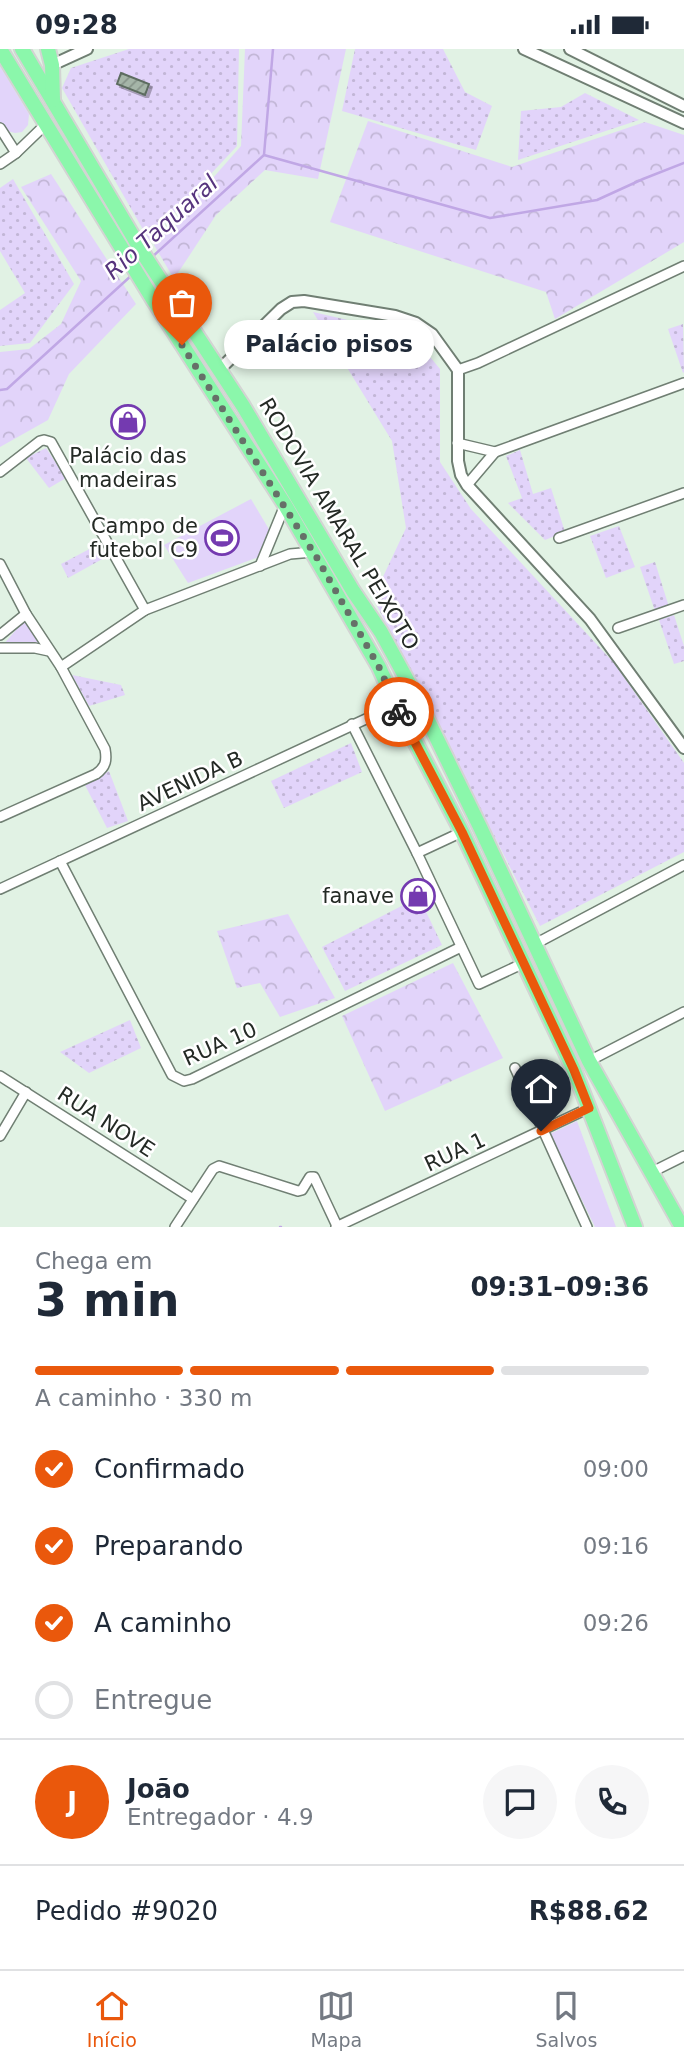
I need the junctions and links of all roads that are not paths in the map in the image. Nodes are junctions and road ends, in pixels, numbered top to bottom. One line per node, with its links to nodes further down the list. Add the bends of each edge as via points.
1 (0, 49): 14 (highway, RODOVIA AMARAL PEIXOTO)
2 (22, 49): 11 (highway, RODOVIA AMARAL PEIXOTO)
3 (48, 49): 9 (highway)
4 (87, 49): 7 (street)
5 (524, 49): 10 (street)
6 (570, 49): 8 (street)
7 (71, 52): 9 (street)
8 (596, 62): 10 (street); 12 (street)
9 (52, 65): 11 (highway)
10 (585, 78): 13 (street)
11 (53, 101): 19 (highway, RODOVIA AMARAL PEIXOTO)
12 (684, 106)
13 (684, 123)
14 (46, 124): 16 (street); 27 (highway, RODOVIA AMARAL PEIXOTO)
15 (0, 128): 16 (street)
16 (16, 153): 17 (street)
17 (0, 164)
18 (684, 266): 20 (street)
19 (219, 370): 20 (street, via 281,309 304,301 416,323 432,334); 49 (highway, RODOVIA AMARAL PEIXOTO, via 381,632)
20 (458, 370): 22 (street)
21 (684, 383): 23 (street)
22 (457, 443): 23 (street); 25 (street, via 461,475)
23 (495, 452): 25 (street)
24 (0, 472): 33 (street, via 40,441 51,442)
25 (467, 485): 42 (street, via 590,619)
26 (684, 493): 28 (street)
27 (285, 505): 29 (highway, RODOVIA AMARAL PEIXOTO); 31 (street)
28 (559, 538)
29 (313, 552): 31 (street, via 290,554); 40 (highway, RODOVIA AMARAL PEIXOTO)
30 (0, 565): 34 (street)
31 (260, 566): 33 (street)
32 (684, 605): 35 (street)
33 (145, 610): 39 (street)
34 (26, 614): 36 (street); 38 (street)
35 (618, 628)
36 (0, 635)
37 (0, 648): 38 (street)
38 (50, 652): 39 (street)
39 (61, 667): 43 (street, via 105,748 105,764 96,774)
40 (396, 705): 41 (street, AVENIDA B); 44 (highway, RODOVIA AMARAL PEIXOTO)
41 (352, 724): 45 (street); 46 (street, AVENIDA B)
42 (684, 748)
43 (0, 817)
44 (462, 832): 45 (street); 51 (highway, RODOVIA AMARAL PEIXOTO)
45 (417, 853): 50 (street)
46 (60, 861): 48 (street, AVENIDA B); 50 (street, RUA 10, via 173,1075 184,1081)
47 (684, 865): 49 (street)
48 (0, 889)
49 (535, 944): 53 (highway, RODOVIA AMARAL PEIXOTO)
50 (461, 947): 51 (street, via 479,984)
51 (524, 963): 58 (highway, RODOVIA AMARAL PEIXOTO)
52 (684, 1012): 53 (street)
53 (589, 1061): 57 (highway, RODOVIA AMARAL PEIXOTO)
54 (514, 1068): 59 (street)
55 (0, 1076): 56 (street, RUA NOVE)
56 (26, 1092): 60 (street); 64 (street, RUA NOVE)
57 (612, 1104): 63 (highway, RODOVIA AMARAL PEIXOTO); 70 (highway, via 618,1127)
58 (589, 1108): 59 (street, RUA 1); 62 (highway, RODOVIA AMARAL PEIXOTO)
59 (541, 1131): 65 (street, RUA 1); 67 (street)
60 (0, 1136)
61 (684, 1156): 63 (street)
62 (612, 1167): 68 (highway, RODOVIA AMARAL PEIXOTO); 69 (highway, via 625,1185)
63 (653, 1172): 71 (highway, RODOVIA AMARAL PEIXOTO)
64 (193, 1199): 65 (street, via 213,1168 221,1166 298,1191 313,1177); 66 (street)
65 (336, 1226)
66 (175, 1227)
67 (587, 1227)
68 (635, 1227)
69 (641, 1227)
70 (674, 1227)
71 (682, 1227)

